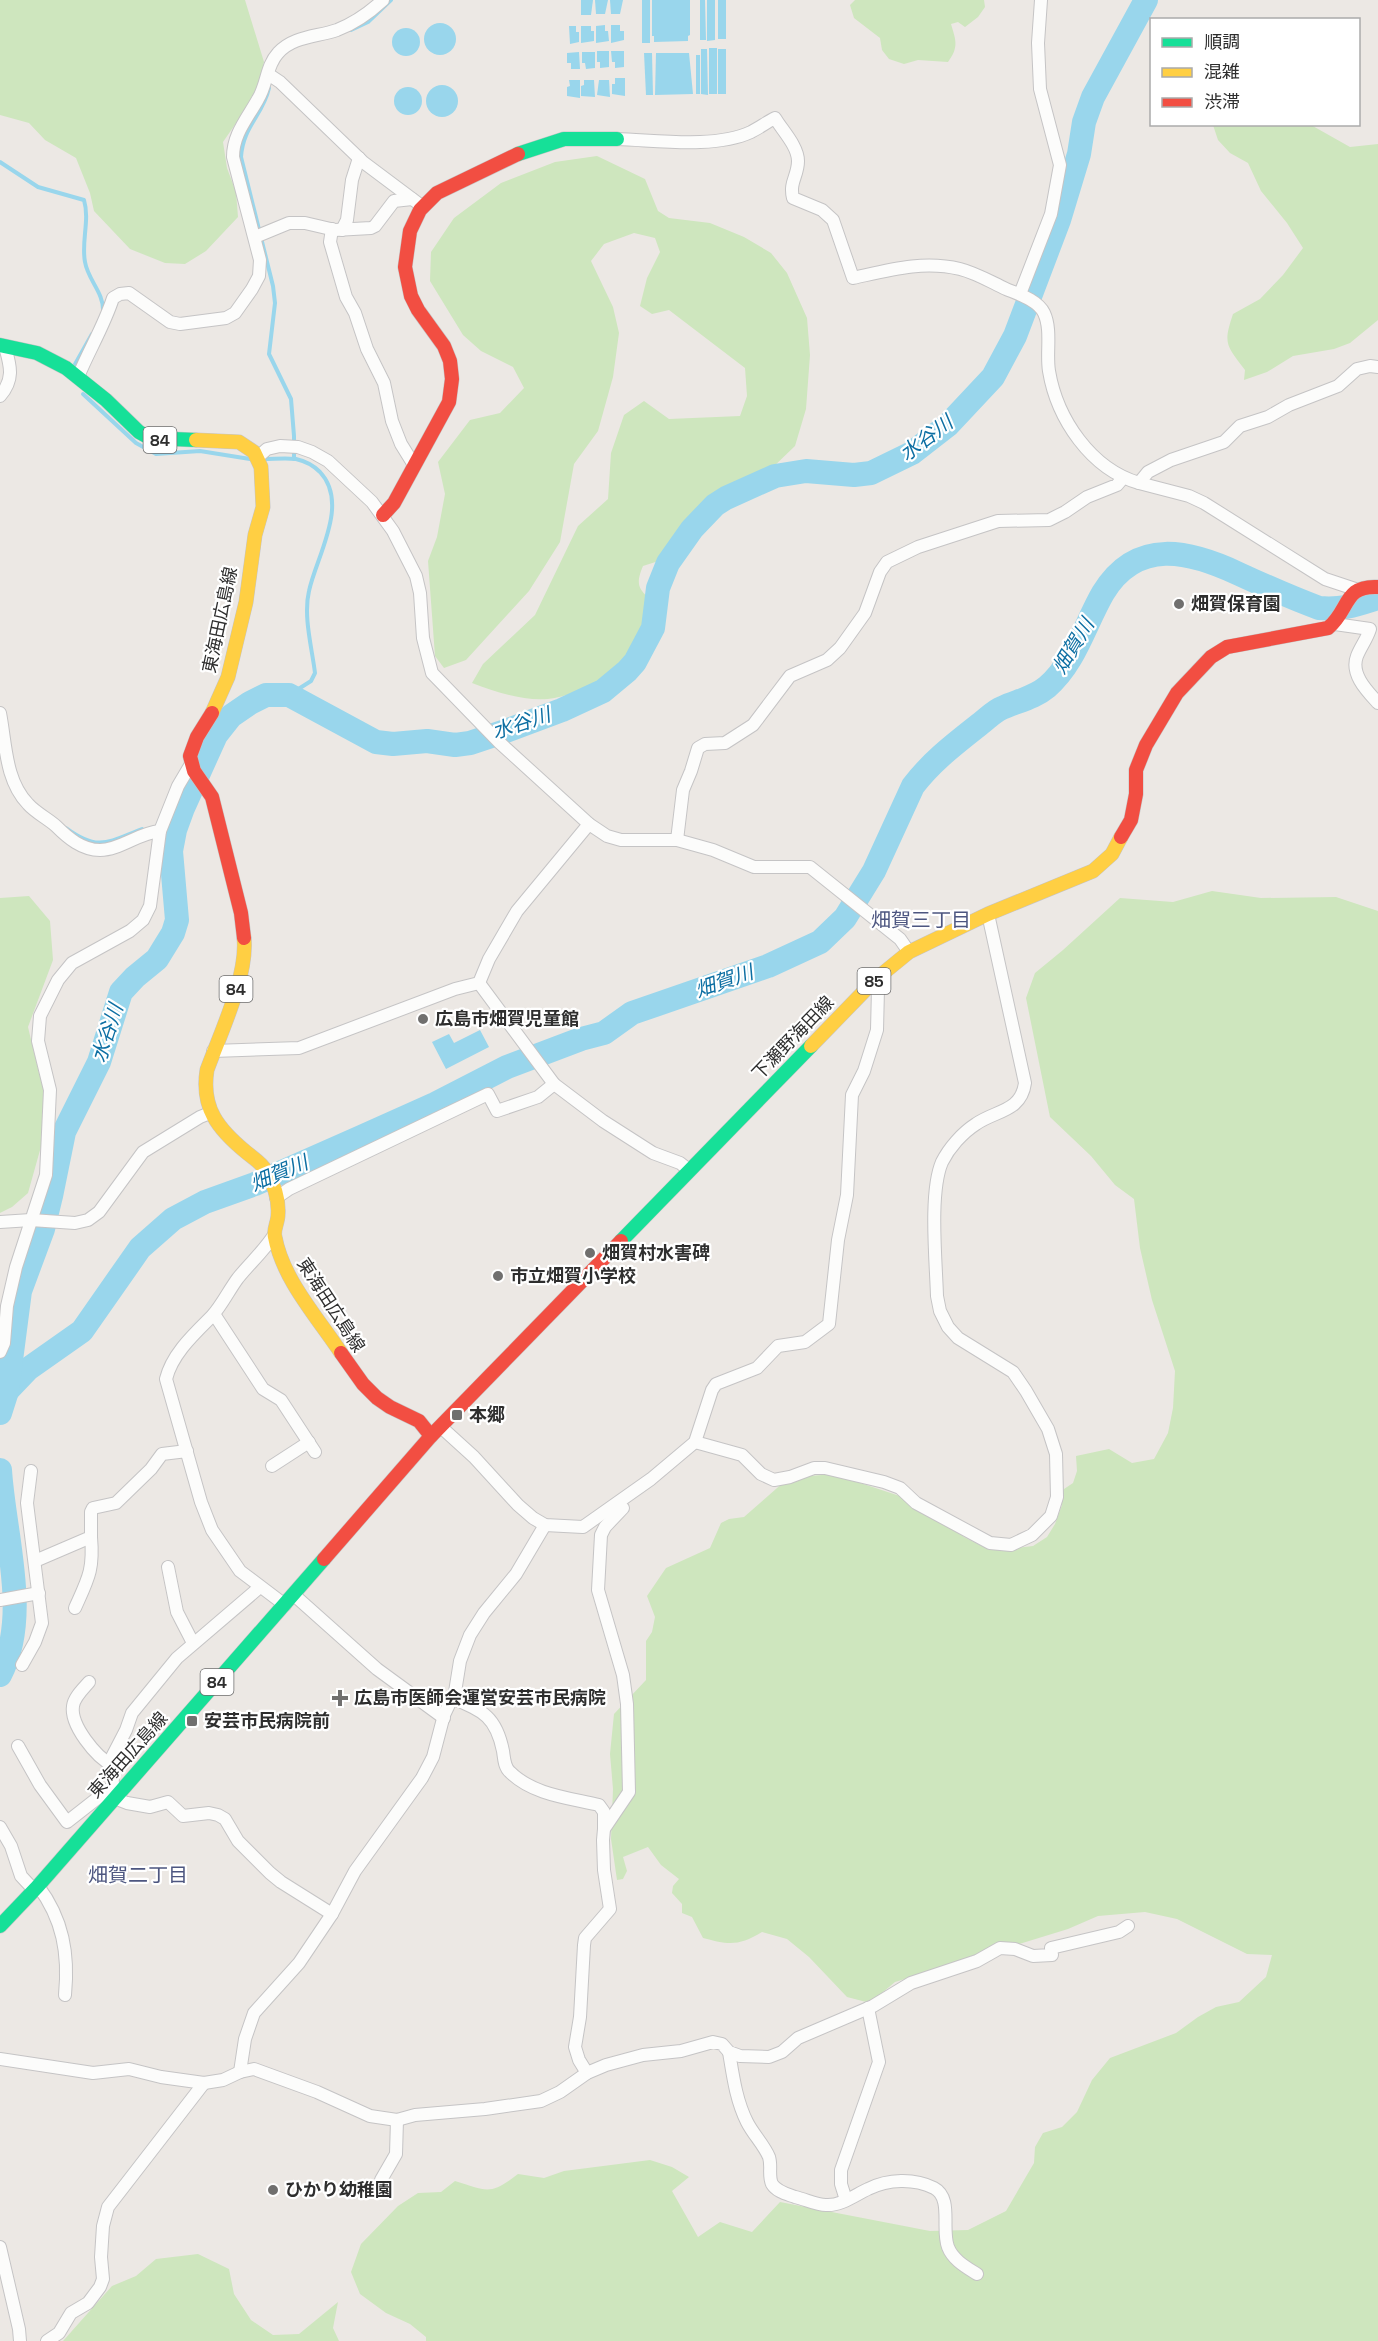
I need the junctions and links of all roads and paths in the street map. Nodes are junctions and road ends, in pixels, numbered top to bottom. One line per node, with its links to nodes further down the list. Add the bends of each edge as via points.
1 (383, 0): 3 (street, via 368,14 337,30 288,44 277,54)
2 (1041, 0): 9 (street, via 1040,89 1060,165 1051,214)
3 (267, 74): 5 (street); 8 (street, via 261,94 233,144)
4 (616, 139): 6 (main road, via 558,140 497,164); 9 (street, via 729,139 775,118 796,149 796,174 790,187 793,198 822,210 833,220 852,278 931,264 962,270)
5 (359, 158): 6 (street); 7 (street, via 347,220)
6 (418, 203): 7 (street, via 394,201 375,226); 15 (main road, via 404,253 406,279 420,313 446,348 453,384 449,402)
7 (337, 230): 8 (street, via 289,223); 15 (street, via 330,242 346,297 384,383 401,444)
8 (255, 237): 12 (street, via 259,276 235,313 226,318 180,324 162,318 129,293 120,294 113,298 102,330)
9 (1020, 294): 16 (street, via 1044,311 1053,388 1070,425 1083,446)
10 (3, 346): 12 (main road, 84, via 50,358); 13 (street, via 11,375)
11 (1378, 367): 17 (street, via 1357,369 1338,386 1240,426 1224,442 1171,460 1148,472)
12 (74, 374): 14 (main road, 84, via 150,438 244,444)
13 (0, 396)
14 (260, 464): 18 (street, via 267,449 298,447 312,452 328,461); 24 (main road, 東海田広島線, via 263,507 246,602 228,677 192,747)
15 (414, 465): 18 (main road, via 394,503)
16 (1123, 478): 17 (street); 27 (street, via 1117,485 1087,497 1049,520 998,521 918,547 886,562 865,613 840,648 827,660 790,676 753,725 725,743 698,748 683,789)
17 (1138, 483): 20 (street, via 1204,503)
18 (383, 515): 25 (street, via 416,576 423,638 432,673 498,741)
19 (1376, 584): 20 (main road)
20 (1352, 594): 21 (main road)
21 (1337, 622): 22 (street, via 1370,629 1355,669 1363,687); 28 (main road, 下瀬野海田線 / 85, via 1313,632 1227,647 1212,657 1177,693 1146,745 1136,770 1131,820 1112,854 1093,872)
22 (1378, 703)
23 (0, 714): 26 (street, via 17,790 29,805 72,840 91,849 108,849)
24 (193, 767): 26 (street, via 178,786); 32 (main road, 東海田広島線 / 84, via 207,787 218,815 241,913 245,948 240,978)
25 (589, 824): 27 (street, via 621,840); 31 (street, via 517,911)
26 (160, 831): 37 (street, via 150,906 143,920 72,963 58,980 40,1016 38,1041 51,1105 46,1176)
27 (677, 840): 29 (street, via 754,867 810,867 900,939)
28 (988, 914): 29 (main road, 下瀬野海田線 / 85); 43 (street, via 1025,1083 1024,1094 962,1135 943,1161 935,1192 937,1296 940,1311 958,1338 1013,1372 1038,1409 1056,1454 1057,1497 1051,1516 1039,1530 1011,1545 990,1543 884,1482 825,1468 806,1469 774,1480 761,1474 742,1455)
29 (909, 952): 30 (main road, 下瀬野海田線 / 85)
30 (876, 979): 35 (main road, 下瀬野海田線 / 85); 43 (street, via 877,1030 852,1095 847,1195 829,1324 805,1342 778,1346 757,1368 716,1384)
31 (479, 983): 32 (street, via 299,1048); 33 (street)
32 (213, 1051): 34 (main road, 東海田広島線 / 84, via 205,1083)
33 (554, 1084): 35 (street, via 653,1153); 36 (street, via 538,1097 497,1111 488,1094)
34 (210, 1113): 36 (main road, 東海田広島線 / 84, via 228,1137 265,1168); 37 (street, via 143,1152 99,1212 88,1220)
35 (689, 1170): 42 (main road, 下瀬野海田線 / 85)
36 (276, 1196): 39 (main road, 東海田広島線 / 84)
37 (36, 1221): 38 (street); 41 (street, via 16,1267)
38 (0, 1222)
39 (274, 1235): 40 (street); 42 (main road, 東海田広島線 / 84, via 296,1286 350,1367 377,1398)
40 (214, 1314): 44 (street, via 190,1337 168,1369 166,1379); 45 (street, via 263,1389 281,1400 312,1447)
41 (0, 1352)
42 (436, 1432): 48 (street, via 474,1456 518,1505); 54 (main road, 東海田広島線 / 84)
43 (695, 1442): 47 (street)
44 (187, 1451): 49 (street, via 162,1454 116,1503 93,1508); 52 (street, via 212,1530 240,1571)
45 (272, 1466)
46 (31, 1471): 50 (street, via 27,1503)
47 (651, 1479): 48 (street, via 583,1527); 67 (street, via 601,1535 598,1590 625,1685 628,1792)
48 (545, 1525): 61 (street, via 516,1574 470,1635)
49 (91, 1537): 50 (street); 57 (street, via 93,1561)
50 (35, 1561): 53 (street)
51 (168, 1567): 58 (street, via 177,1612)
52 (260, 1587): 56 (street); 58 (street)
53 (36, 1593): 55 (street); 59 (street, via 42,1623)
54 (294, 1594): 56 (main road, 東海田広島線 / 84); 62 (street, via 377,1669)
55 (1, 1600)
56 (285, 1605): 65 (main road, 東海田広島線 / 84)
57 (75, 1608)
58 (193, 1643): 64 (street, via 132,1713)
59 (22, 1665)
60 (89, 1682): 64 (street, via 76,1698 74,1716 94,1751)
61 (452, 1698): 62 (street); 67 (street, via 472,1706 495,1724 510,1773 548,1795 599,1805 604,1812)
62 (444, 1718): 69 (street, via 422,1778 355,1871)
63 (18, 1746): 65 (street, via 67,1822)
64 (112, 1765): 65 (street)
65 (115, 1792): 68 (main road, 東海田広島線 / 84); 69 (street, via 127,1803 150,1808 168,1802 183,1816 218,1815 270,1873)
66 (0, 1827): 68 (street, via 21,1876)
67 (604, 1829): 77 (street, via 603,1856 610,1909 585,1938 579,2031 575,2038 579,2060)
68 (36, 1888): 70 (main road, 東海田広島線 / 84); 72 (street, via 49,1902 65,1946)
69 (332, 1914): 76 (street, via 299,1964 254,2013)
70 (0, 1926)
71 (1128, 1926): 73 (street, via 1119,1932 1051,1948 1052,1955 1033,1956 1000,1948 977,1961 911,1983)
72 (64, 1995)
73 (868, 2008): 74 (street, via 798,2038 769,2057); 81 (street, via 879,2062 841,2170)
74 (729, 2052): 77 (street, via 722,2044 713,2042 681,2051 643,2055); 81 (street, via 742,2111 769,2157 773,2185 779,2191 824,2206)
75 (0, 2059): 78 (street, via 93,2073 129,2069)
76 (240, 2072): 78 (street); 79 (street, via 254,2069 272,2074 370,2116)
77 (587, 2073): 79 (street, via 541,2101)
78 (204, 2083): 85 (street, via 108,2207 103,2226 100,2287)
79 (396, 2120): 80 (street, via 396,2154)
80 (381, 2180)
81 (846, 2200): 83 (street, via 890,2182 920,2182 934,2188 944,2199 948,2248)
82 (0, 2247): 84 (street)
83 (977, 2274)
84 (20, 2341)
85 (47, 2341)

